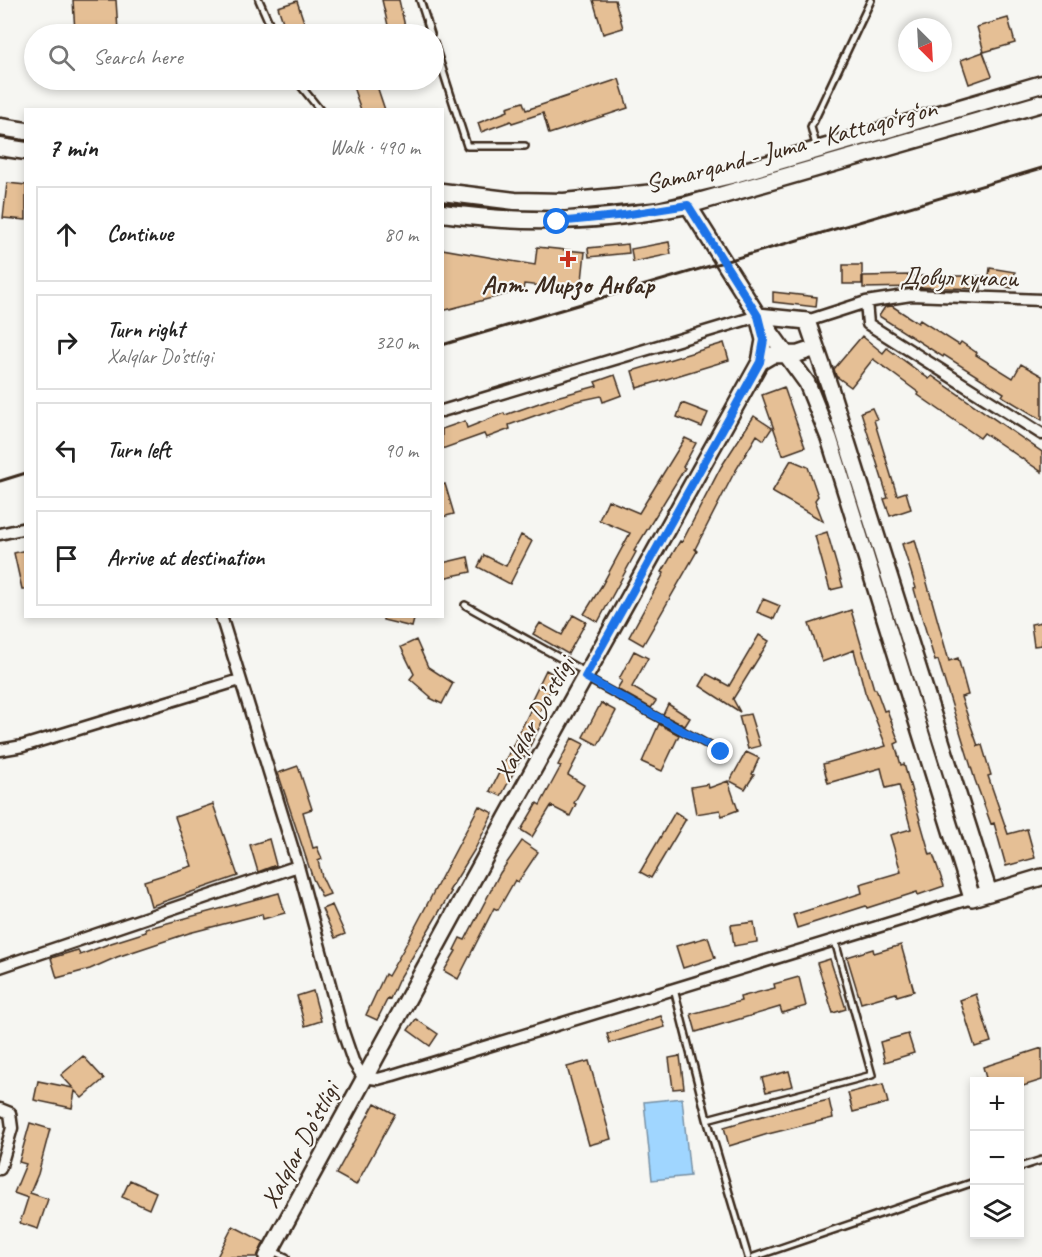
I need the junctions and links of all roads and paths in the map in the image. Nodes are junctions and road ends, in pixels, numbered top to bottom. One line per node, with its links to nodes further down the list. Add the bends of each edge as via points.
1 (259, 0): 4 (lane)
2 (420, 0): 5 (lane)
3 (871, 0): 15 (lane, via 811,127)
4 (270, 24)
5 (428, 24)
6 (444, 74): 13 (lane, via 467,146)
7 (1042, 84): 15 (main road, Samarqand - Juma - Kattaqo‘rg‘on)
8 (304, 90): 10 (lane)
9 (1042, 103): 18 (main road, Samarqand - Juma - Kattaqo‘rg‘on)
10 (318, 108)
11 (0, 127): 12 (main road)
12 (24, 131)
13 (525, 146)
14 (0, 147): 16 (main road)
15 (818, 150): 17 (main road, Samarqand - Juma - Kattaqo‘rg‘on, via 676,189 590,201 536,202)
16 (24, 151)
17 (444, 192)
18 (688, 205): 19 (main road, Samarqand - Juma - Kattaqo‘rg‘on, via 557,222); 22 (street)
19 (444, 213)
20 (1042, 300): 21 (street, Довул кучаси, via 911,295)
21 (866, 302): 23 (street, Довул кучаси); 28 (street, via 868,324)
22 (758, 316): 23 (street); 24 (street); 27 (street)
23 (807, 321): 24 (street); 25 (street)
24 (765, 348): 26 (street); 26 (street, via 772,355); 33 (street, Xalqlar Do’stligi)
25 (816, 348): 26 (street); 39 (street)
26 (788, 354): 40 (street, via 807,383 829,438)
27 (444, 410)
28 (1042, 434)
29 (24, 528): 30 (street)
30 (0, 534)
31 (465, 605): 33 (lane)
32 (222, 618): 34 (street)
33 (586, 675): 36 (lane); 44 (street, Xalqlar Do’stligi)
34 (240, 680): 35 (street); 37 (street)
35 (0, 750)
36 (721, 752)
37 (298, 866): 42 (street); 44 (street, via 342,1029)
38 (1042, 877): 39 (street)
39 (989, 893): 40 (street)
40 (972, 898): 41 (street)
41 (836, 941): 43 (street); 46 (lane, via 872,1075)
42 (0, 967)
43 (674, 990): 44 (street, via 393,1075); 46 (lane)
44 (363, 1077): 51 (street, Xalqlar Do’stligi)
45 (0, 1109): 49 (street, via 10,1113 12,1128)
46 (707, 1119): 53 (lane)
47 (1042, 1160): 48 (lane)
48 (1024, 1166)
49 (0, 1169)
50 (970, 1184): 54 (lane)
51 (269, 1254): 52 (lane)
52 (286, 1257)
53 (748, 1257)
54 (753, 1257)

